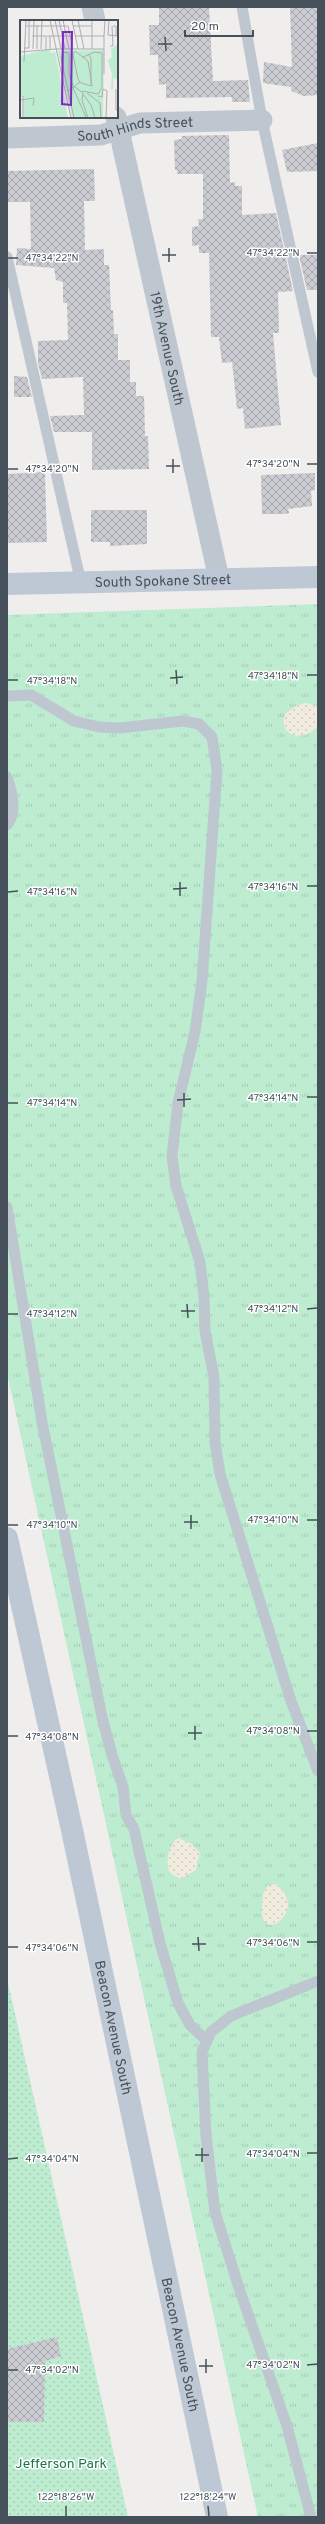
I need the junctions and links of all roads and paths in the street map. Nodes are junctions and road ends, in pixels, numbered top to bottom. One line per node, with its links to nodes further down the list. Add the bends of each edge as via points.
1 (92, 7): 3 (street)
2 (242, 7): 4 (lane)
3 (95, 20)
4 (262, 120): 5 (street, South Hinds Street); 8 (lane)
5 (117, 123): 6 (street, South Hinds Street, via 101,135); 10 (street, 19th Avenue South)
6 (7, 138)
7 (7, 257): 11 (lane)
8 (318, 372)
9 (318, 577): 10 (main road, South Spokane Street)
10 (219, 579): 11 (main road, South Spokane Street)
11 (81, 583): 12 (main road, South Spokane Street)
12 (7, 584)
13 (7, 696): 18 (lane, via 31,695 74,721 99,727 120,728 183,721 199,724 212,737 215,746 217,770 202,980 196,1032 178,1103 172,1156 176,1186 200,1262 205,1331 214,1377 215,1443 220,1474 291,1701)
14 (7, 777): 15 (lane, via 13,799 13,812)
15 (7, 825)
16 (7, 1207): 20 (lane, via 42,1422 106,1734 124,1787 126,1815 136,1835 160,1943 178,2004 190,2025)
17 (7, 1538): 21 (main road, Beacon Avenue South, via 72,1830)
18 (318, 1771)
19 (318, 1981): 20 (lane, via 231,2016 211,2032)
20 (206, 2040): 22 (lane, via 202,2052 202,2074 215,2212 287,2426)
21 (217, 2517)
22 (311, 2517)

